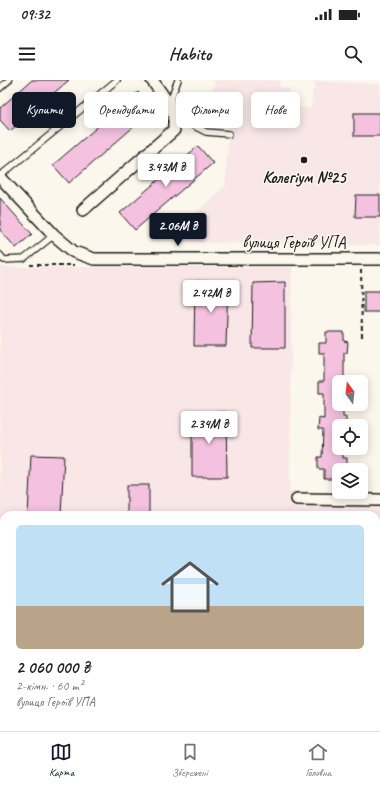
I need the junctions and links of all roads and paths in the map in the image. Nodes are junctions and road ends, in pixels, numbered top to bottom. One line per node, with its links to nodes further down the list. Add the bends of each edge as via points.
1 (9, 80): 5 (lane)
2 (117, 80): 8 (lane)
3 (152, 80): 6 (street)
4 (178, 80): 6 (lane, via 173,93)
5 (0, 88)
6 (172, 112): 7 (lane, via 206,132); 9 (street, via 174,130)
7 (229, 134)
8 (0, 176): 10 (street, вулиця Героїв УПА)
9 (83, 210)
10 (54, 235): 11 (lane, via 24,259 4,260); 12 (street, вулиця Героїв УПА, via 74,252 94,259)
11 (0, 255)
12 (380, 259)
13 (361, 268): 14 (path)
14 (362, 337)
15 (297, 499): 16 (street)
16 (380, 500)

